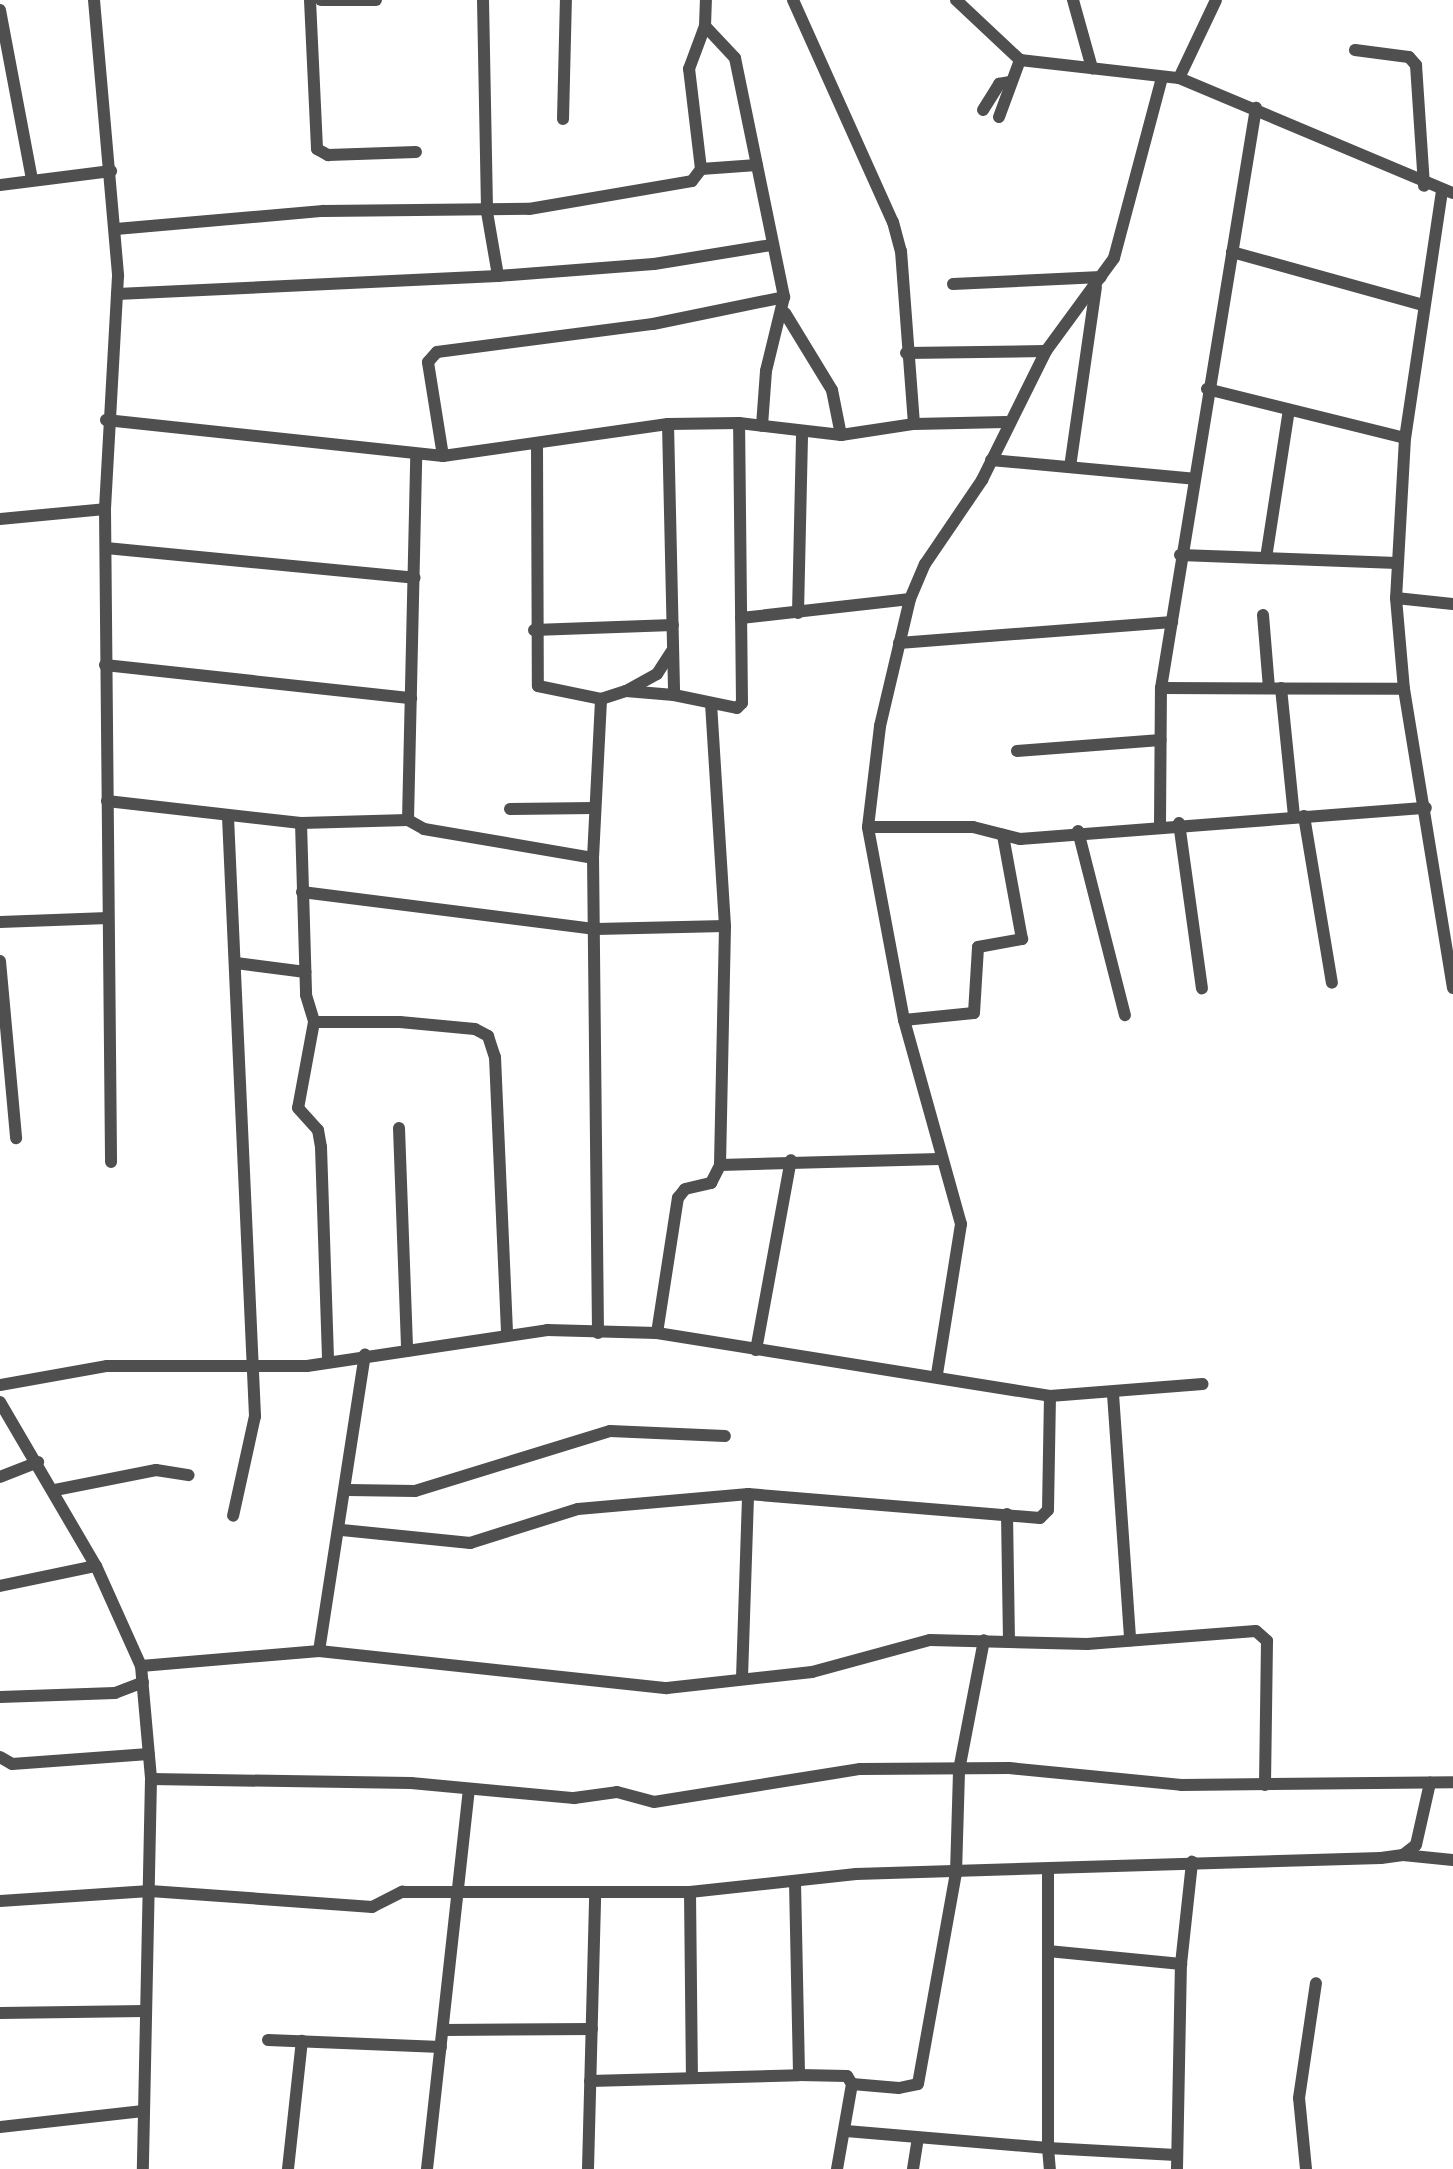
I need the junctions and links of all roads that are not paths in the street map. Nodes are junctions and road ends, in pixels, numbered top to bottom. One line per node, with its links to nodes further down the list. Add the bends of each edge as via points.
1 (94, 0): 28 (street)
2 (310, 0): 25 (street, via 316,148 328,155)
3 (321, 0): 12 (street)
4 (376, 0): 12 (street)
5 (482, 0): 33 (street)
6 (566, 0): 24 (street)
7 (706, 0): 14 (street)
8 (793, 0): 45 (street, via 893,222 902,251)
9 (956, 0): 16 (street)
10 (1073, 0): 17 (street)
11 (1216, 0): 19 (street)
12 (339, 2)
13 (0, 10): 29 (street)
14 (705, 26): 26 (street, via 735,58); 27 (street, via 688,83)
15 (1355, 50): 31 (street, via 1409,57 1416,65)
16 (1020, 60): 17 (street); 20 (street)
17 (1092, 68): 18 (street)
18 (1162, 78): 19 (street); 38 (street, via 1114,258)
19 (1179, 78): 21 (street)
20 (1009, 82): 22 (street, via 999,84); 23 (street)
21 (1256, 108): 31 (street); 36 (street)
22 (983, 110)
23 (999, 117)
24 (563, 119)
25 (416, 152)
26 (756, 165): 27 (street); 35 (street)
27 (700, 169): 33 (street, via 692,180)
28 (111, 170): 29 (street); 34 (street)
29 (32, 180): 30 (street)
30 (0, 185)
31 (1424, 186): 32 (street)
32 (1448, 192): 42 (street)
33 (486, 212): 34 (street, via 410,206); 37 (street)
34 (116, 229): 40 (street)
35 (771, 245): 37 (street, via 654,264); 41 (street)
36 (1232, 252): 42 (street); 46 (street)
37 (498, 276): 40 (street)
38 (1099, 280): 39 (street); 44 (street); 61 (street)
39 (953, 284)
40 (118, 294): 48 (street)
41 (784, 297): 43 (street); 59 (street, via 653,324 436,352 428,362)
42 (1420, 304): 56 (street)
43 (785, 313): 53 (street, via 766,371); 55 (street, via 832,390)
44 (1046, 351): 45 (street); 49 (street)
45 (906, 353): 52 (street)
46 (1207, 389): 47 (street); 62 (street)
47 (1290, 410): 56 (street); 67 (street)
48 (106, 420): 58 (street); 63 (street)
49 (1006, 422): 52 (street); 60 (street)
50 (739, 423): 51 (street); 53 (street); 75 (street)
51 (668, 424): 57 (street); 77 (street)
52 (914, 424): 55 (street)
53 (762, 426): 54 (street)
54 (802, 435): 55 (street); 73 (street)
55 (841, 435)
56 (1405, 438): 68 (street)
57 (537, 442): 59 (street); 78 (street)
58 (416, 455): 59 (street); 69 (street)
59 (444, 456)
60 (991, 460): 61 (street); 71 (street)
61 (1070, 468): 62 (street)
62 (1194, 478): 66 (street)
63 (105, 508): 64 (street); 65 (street)
64 (0, 519)
65 (106, 548): 69 (street); 81 (street)
66 (1180, 554): 67 (street); 76 (street)
67 (1266, 558): 68 (street)
68 (1397, 562): 70 (street)
69 (415, 578): 87 (street)
70 (1396, 598): 72 (street); 84 (street)
71 (910, 599): 73 (street); 79 (street)
72 (1453, 604)
73 (798, 613): 75 (street)
74 (1263, 616): 83 (street)
75 (741, 618): 89 (street, via 742,703)
76 (1172, 622): 79 (street); 82 (street)
77 (672, 625): 78 (street); 80 (street)
78 (534, 630): 88 (street, via 538,686)
79 (899, 642): 102 (street)
80 (673, 650): 85 (street, via 656,674); 86 (street)
81 (105, 665): 87 (street); 92 (street)
82 (1161, 688): 83 (street); 90 (street)
83 (1275, 688): 84 (street); 96 (street)
84 (1404, 689): 95 (street)
85 (626, 691): 86 (street); 88 (street)
86 (674, 695): 89 (street)
87 (411, 698): 98 (street)
88 (601, 699): 94 (street)
89 (711, 704): 109 (street)
90 (1161, 740): 91 (street); 101 (street)
91 (1017, 750)
92 (107, 801): 97 (street); 107 (street)
93 (510, 808): 94 (street)
94 (594, 808): 105 (street)
95 (1426, 808): 96 (street); 116 (street)
96 (1299, 816): 100 (street); 114 (street)
97 (228, 818): 99 (street); 112 (street)
98 (408, 820): 99 (street); 105 (street, via 424,830)
99 (301, 824): 106 (street)
100 (1178, 824): 101 (street); 115 (street)
101 (1160, 825): 103 (street)
102 (868, 827): 104 (street, via 973,827); 118 (street)
103 (1078, 831): 104 (street); 117 (street)
104 (1003, 835): 118 (street, via 1022,939 977,949 974,1013)
105 (593, 858): 110 (street)
106 (302, 892): 110 (street); 113 (street)
107 (108, 918): 108 (street); 124 (street)
108 (0, 922)
109 (725, 926): 110 (street); 125 (street)
110 (596, 929): 126 (street)
111 (0, 960): 121 (street)
112 (236, 963): 113 (street); 133 (street)
113 (305, 972): 119 (street)
114 (1332, 983)
115 (1202, 988)
116 (1453, 988)
117 (1124, 1015)
118 (904, 1020): 122 (street)
119 (314, 1022): 128 (street, via 400,1022 488,1036 495,1057); 132 (street, via 298,1108 318,1130 321,1148)
120 (399, 1128): 130 (street)
121 (16, 1138)
122 (940, 1159): 123 (street); 134 (street, via 962,1236)
123 (791, 1160): 125 (street); 129 (street)
124 (112, 1162)
125 (720, 1165): 127 (street, via 711,1183 685,1189 678,1198)
126 (598, 1333): 127 (street); 128 (street)
127 (657, 1333): 129 (street)
128 (507, 1334): 130 (street)
129 (756, 1350): 134 (street)
130 (407, 1351): 131 (street)
131 (365, 1355): 132 (street); 145 (street)
132 (328, 1362): 133 (street)
133 (254, 1368): 135 (street, via 107,1366); 148 (street, via 256,1416)
134 (937, 1374): 138 (street)
135 (0, 1384)
136 (1203, 1384): 137 (street)
137 (1113, 1394): 138 (street); 154 (street)
138 (1050, 1396): 147 (street, via 1048,1510 1040,1518)
139 (0, 1402): 141 (street)
140 (725, 1436): 145 (street, via 610,1431 416,1491)
141 (38, 1462): 143 (street); 144 (street)
142 (189, 1476): 144 (street, via 156,1470)
143 (0, 1477)
144 (55, 1490): 150 (street)
145 (348, 1490): 149 (street)
146 (748, 1494): 147 (street); 149 (street, via 578,1510 470,1543); 157 (street)
147 (1007, 1514): 153 (street)
148 (233, 1516)
149 (342, 1530): 155 (street)
150 (96, 1566): 151 (street); 156 (street)
151 (0, 1586)
152 (984, 1640): 153 (street); 157 (street, via 930,1640 826,1669); 162 (street)
153 (1009, 1640): 154 (street)
154 (1130, 1640): 166 (street, via 1263,1634)
155 (319, 1651): 156 (street); 157 (street, via 667,1688)
156 (141, 1666): 158 (street)
157 (742, 1678)
158 (144, 1682): 159 (street, via 115,1692); 160 (street)
159 (0, 1697)
160 (150, 1754): 161 (street, via 12,1764); 163 (street)
161 (0, 1757)
162 (959, 1770): 166 (street); 167 (street, via 840,1770 654,1802 618,1792 574,1798); 172 (street)
163 (152, 1779): 167 (street); 174 (street)
164 (1453, 1782): 165 (street)
165 (1430, 1783): 166 (street); 168 (street, via 1423,1828)
166 (1265, 1785)
167 (470, 1788): 176 (street)
168 (1403, 1855): 169 (street); 170 (street)
169 (1453, 1860)
170 (1192, 1862): 171 (street); 180 (street)
171 (1048, 1872): 172 (street); 179 (street)
172 (956, 1873): 173 (street); 192 (street, via 918,2084)
173 (795, 1882): 175 (street); 189 (street)
174 (150, 1891): 176 (street, via 372,1906 402,1892); 178 (street); 182 (street)
175 (690, 1892): 177 (street); 190 (street)
176 (461, 1894): 177 (street); 185 (street)
177 (595, 1895): 184 (street)
178 (0, 1901)
179 (1048, 1950): 180 (street); 197 (street)
180 (1181, 1964): 198 (street)
181 (1316, 1983): 206 (street, via 1298,2098)
182 (145, 2010): 183 (street); 193 (street)
183 (0, 2013)
184 (592, 2029): 185 (street); 191 (street)
185 (443, 2030): 188 (street)
186 (268, 2040): 187 (street)
187 (302, 2041): 188 (street); 200 (street)
188 (441, 2048): 201 (street)
189 (799, 2075): 190 (street); 192 (street, via 848,2076)
190 (692, 2077): 191 (street)
191 (590, 2081): 202 (street)
192 (852, 2084): 195 (street)
193 (143, 2111): 194 (street); 199 (street)
194 (0, 2127)
195 (846, 2131): 196 (street); 203 (street)
196 (918, 2139): 197 (street); 204 (street)
197 (1048, 2148): 198 (street); 205 (street)
198 (1176, 2162)
199 (143, 2169)
200 (288, 2169)
201 (427, 2169)
202 (588, 2169)
203 (837, 2169)
204 (914, 2169)
205 (1050, 2169)
206 (1306, 2169)

